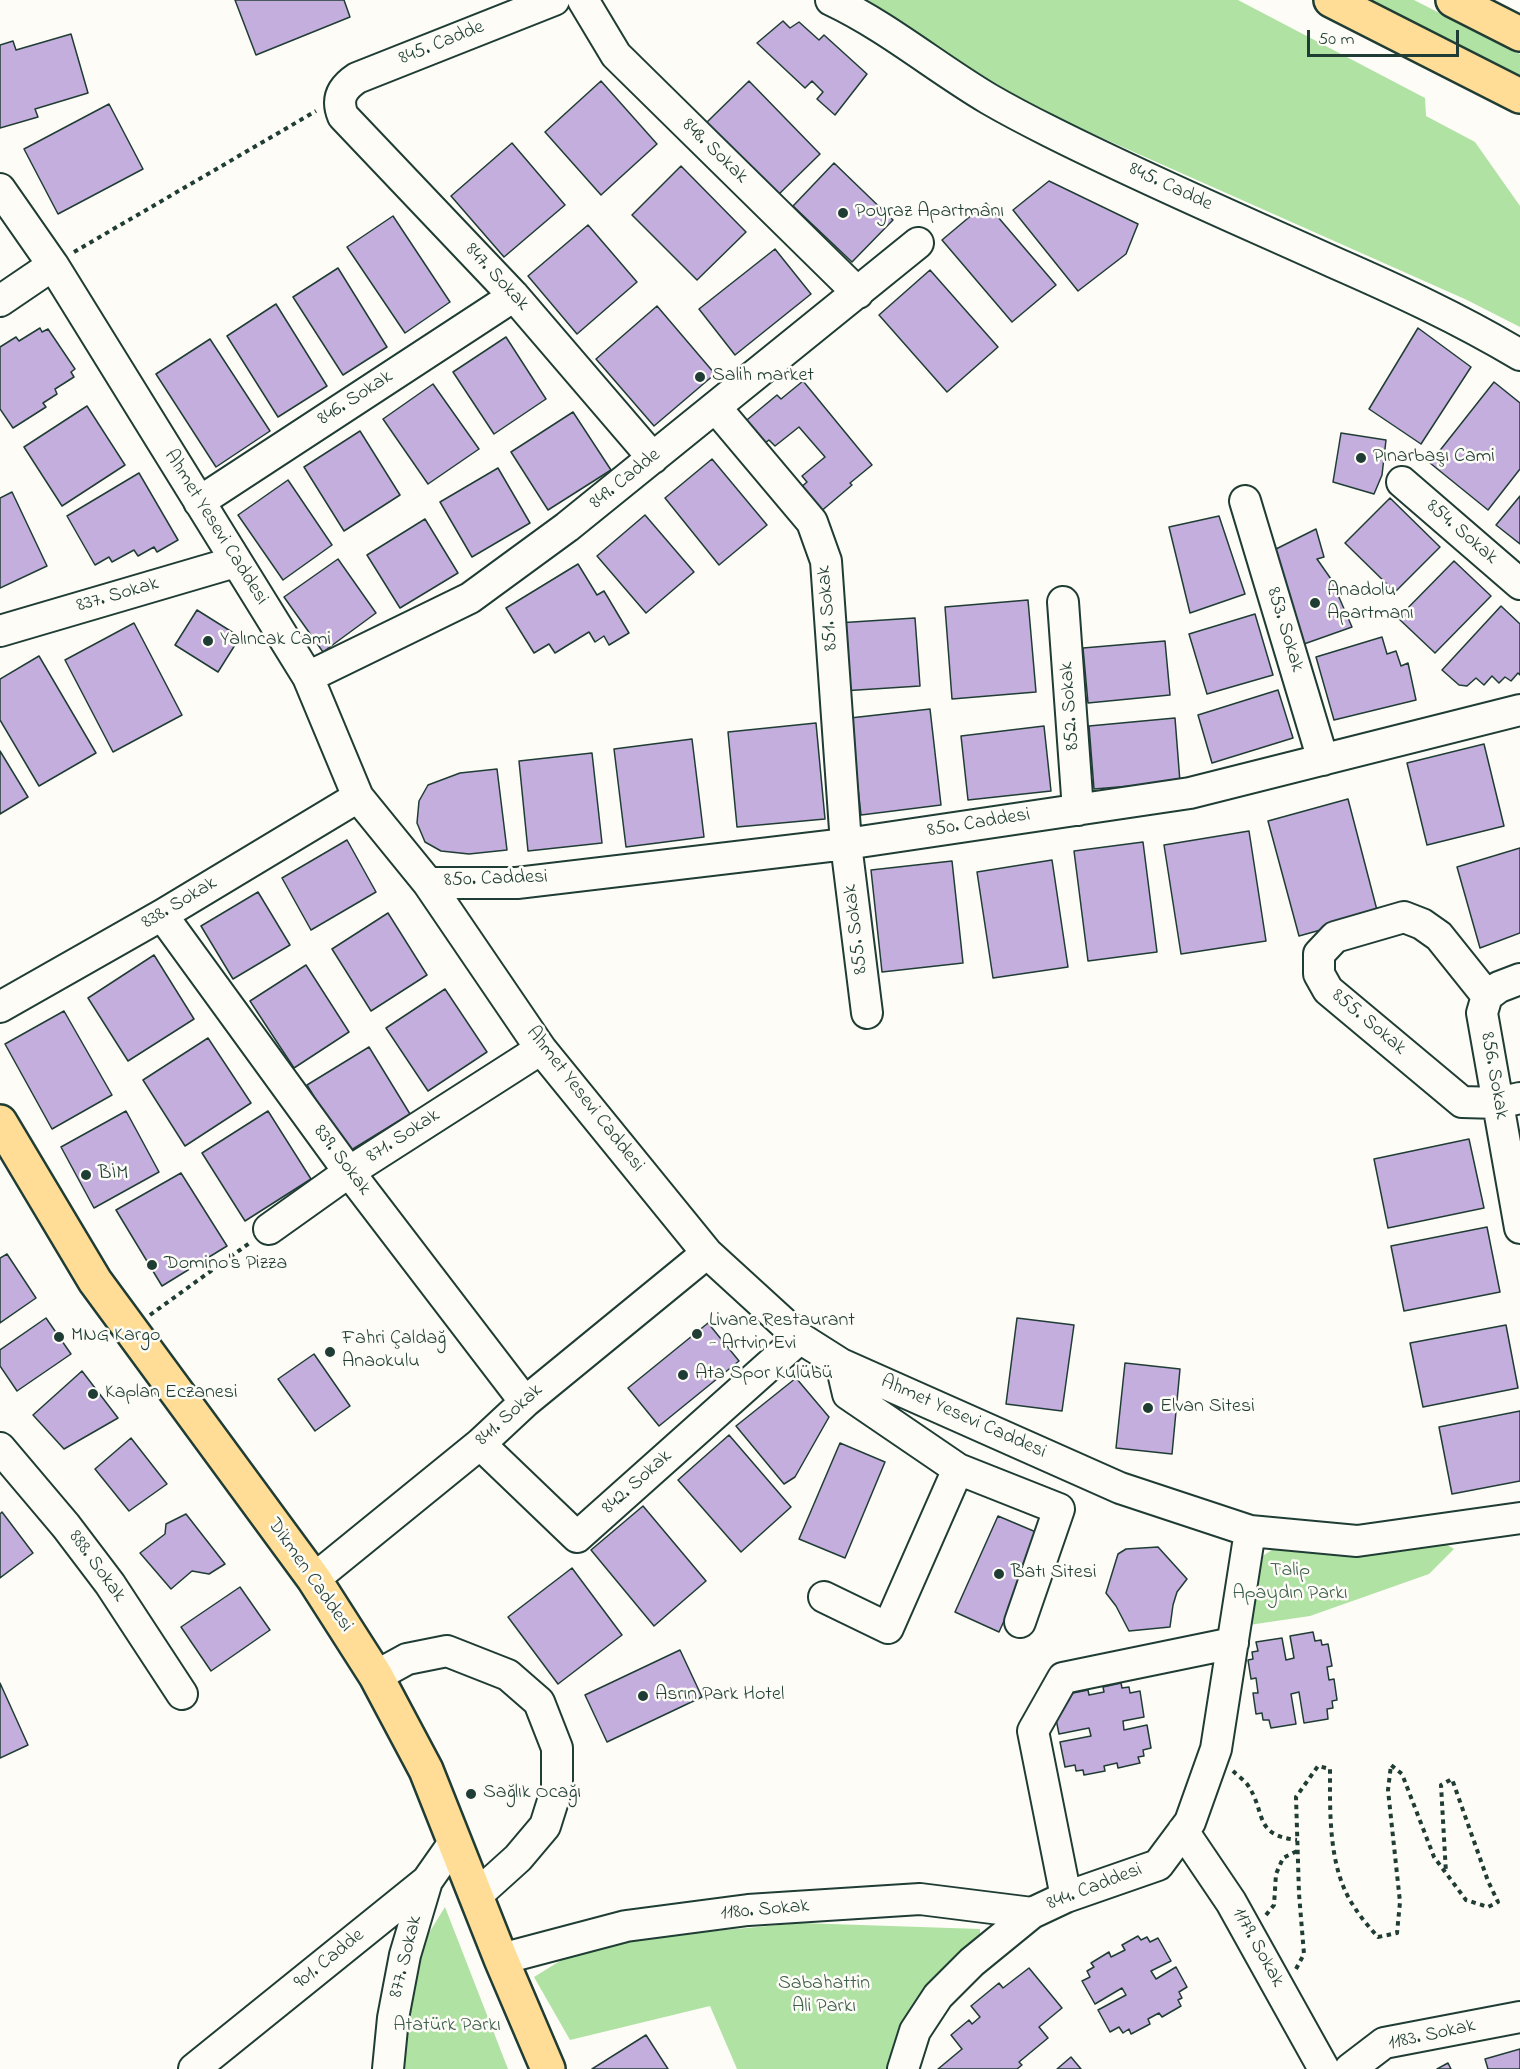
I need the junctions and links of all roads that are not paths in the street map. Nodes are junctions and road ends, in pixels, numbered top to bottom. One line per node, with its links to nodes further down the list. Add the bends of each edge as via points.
1 (554, 0): 8 (street, 845. Cadde, via 357,78 342,91)
2 (583, 0): 12 (street, 848. Sokak, via 616,55)
3 (831, 0): 15 (street, 845. Cadde, via 911,46 988,99 1048,130 1413,298)
4 (1331, 0): 7 (main road)
5 (1453, 0): 6 (main road)
6 (1520, 34)
7 (1520, 96)
8 (339, 100): 13 (street, 847. Sokak, via 343,116)
9 (0, 189): 11 (street, Ahmet Yesevi Caddesi)
10 (918, 243): 12 (street, 849. Cadde)
11 (53, 265): 14 (street); 20 (street, Ahmet Yesevi Caddesi)
12 (858, 293): 16 (street, 849. Cadde)
13 (514, 296): 17 (street, 847. Sokak); 20 (street, 846. Sokak)
14 (0, 301)
15 (1520, 355)
16 (716, 408): 17 (street, 849. Cadde); 30 (street, 851. Sokak, via 812,522 826,561)
17 (653, 459): 25 (street, 849. Cadde, via 470,598)
18 (1402, 482): 22 (street, 854. Sokak)
19 (1245, 501): 27 (street, 853. Sokak)
20 (199, 502): 21 (street, Ahmet Yesevi Caddesi)
21 (235, 562): 24 (street, 837. Sokak); 25 (street, Ahmet Yesevi Caddesi)
22 (1520, 584)
23 (1063, 602): 29 (street, 852. Sokak)
24 (0, 631)
25 (308, 677): 28 (street, Ahmet Yesevi Caddesi)
26 (1520, 710): 27 (street, 850. Caddesi)
27 (1323, 760): 29 (street, 850. Caddesi, via 1190,792)
28 (358, 797): 31 (street, Ahmet Yesevi Caddesi); 32 (street, 838. Sokak)
29 (1078, 810): 30 (street, 850. Caddesi)
30 (846, 844): 31 (street, 850. Caddesi, via 517,882); 36 (street, 855. Sokak)
31 (428, 883): 37 (street, Ahmet Yesevi Caddesi)
32 (162, 915): 35 (street, 838. Sokak); 40 (street, 839. Sokak)
33 (1520, 979): 34 (street)
34 (1487, 996): 38 (street, 856. Sokak, via 1482,1013); 38 (street, 855. Sokak, via 1439,936 1404,917 1335,937 1319,954 1319,974 1328,990 1462,1102)
35 (0, 1007)
36 (867, 1013)
37 (541, 1049): 40 (street, 871. Sokak); 43 (street, Ahmet Yesevi Caddesi)
38 (1509, 1101): 41 (street, 856. Sokak)
39 (0, 1122): 52 (main road, Dikmen Caddesi, via 95,1281)
40 (349, 1172): 42 (street, 871. Sokak); 46 (street, 839. Sokak)
41 (1520, 1228)
42 (268, 1229)
43 (707, 1253): 44 (street, Ahmet Yesevi Caddesi); 46 (street, 841. Sokak)
44 (800, 1338): 45 (street, Ahmet Yesevi Caddesi); 47 (street, 842. Sokak, via 577,1537)
45 (841, 1364): 49 (street, via 848,1394); 51 (street, Ahmet Yesevi Caddesi, via 1120,1488)
46 (525, 1402): 47 (street, 841. Sokak)
47 (480, 1444): 52 (street, 841. Sokak)
48 (0, 1448): 57 (street, 888. Sokak, via 110,1584)
49 (958, 1469): 53 (street, via 888,1628); 54 (street, via 1059,1509)
50 (1520, 1518): 51 (street, Ahmet Yesevi Caddesi, via 1357,1541)
51 (1250, 1531): 55 (street, 844. Caddesi)
52 (314, 1580): 56 (main road, Dikmen Caddesi)
53 (824, 1597)
54 (1020, 1622)
55 (1233, 1643): 58 (street, 844. Caddesi, via 1216,1749 1190,1822); 62 (street, via 1063,1678 1033,1731)
56 (376, 1676): 59 (main road, Dikmen Caddesi, via 426,1770); 61 (street, via 407,1659 447,1651 508,1675 539,1702 557,1748 557,1788 545,1826 518,1858)
57 (182, 1694)
58 (1183, 1831): 62 (street, 844. Caddesi, via 1158,1864); 70 (street, 1179. Sokak, via 1231,1902)
59 (455, 1841): 60 (street, 901. Cadde); 61 (main road, Dikmen Caddesi)
60 (427, 1881): 66 (street, 901. Cadde); 67 (street, 877. Sokak, via 405,1955)
61 (477, 1895): 64 (main road, Dikmen Caddesi)
62 (1066, 1897): 63 (street, 844. Caddesi)
63 (1032, 1913): 64 (street, 1180. Sokak, via 920,1899 748,1910 626,1926); 69 (street, 844. Caddesi, via 938,1996 915,2031)
64 (501, 1959): 68 (main road, Dikmen Caddesi)
65 (1520, 2017): 71 (street, 1183. Sokak, via 1384,2043)
66 (194, 2069)
67 (388, 2069)
68 (548, 2069)
69 (903, 2069)
70 (1324, 2069)
71 (1350, 2069)

